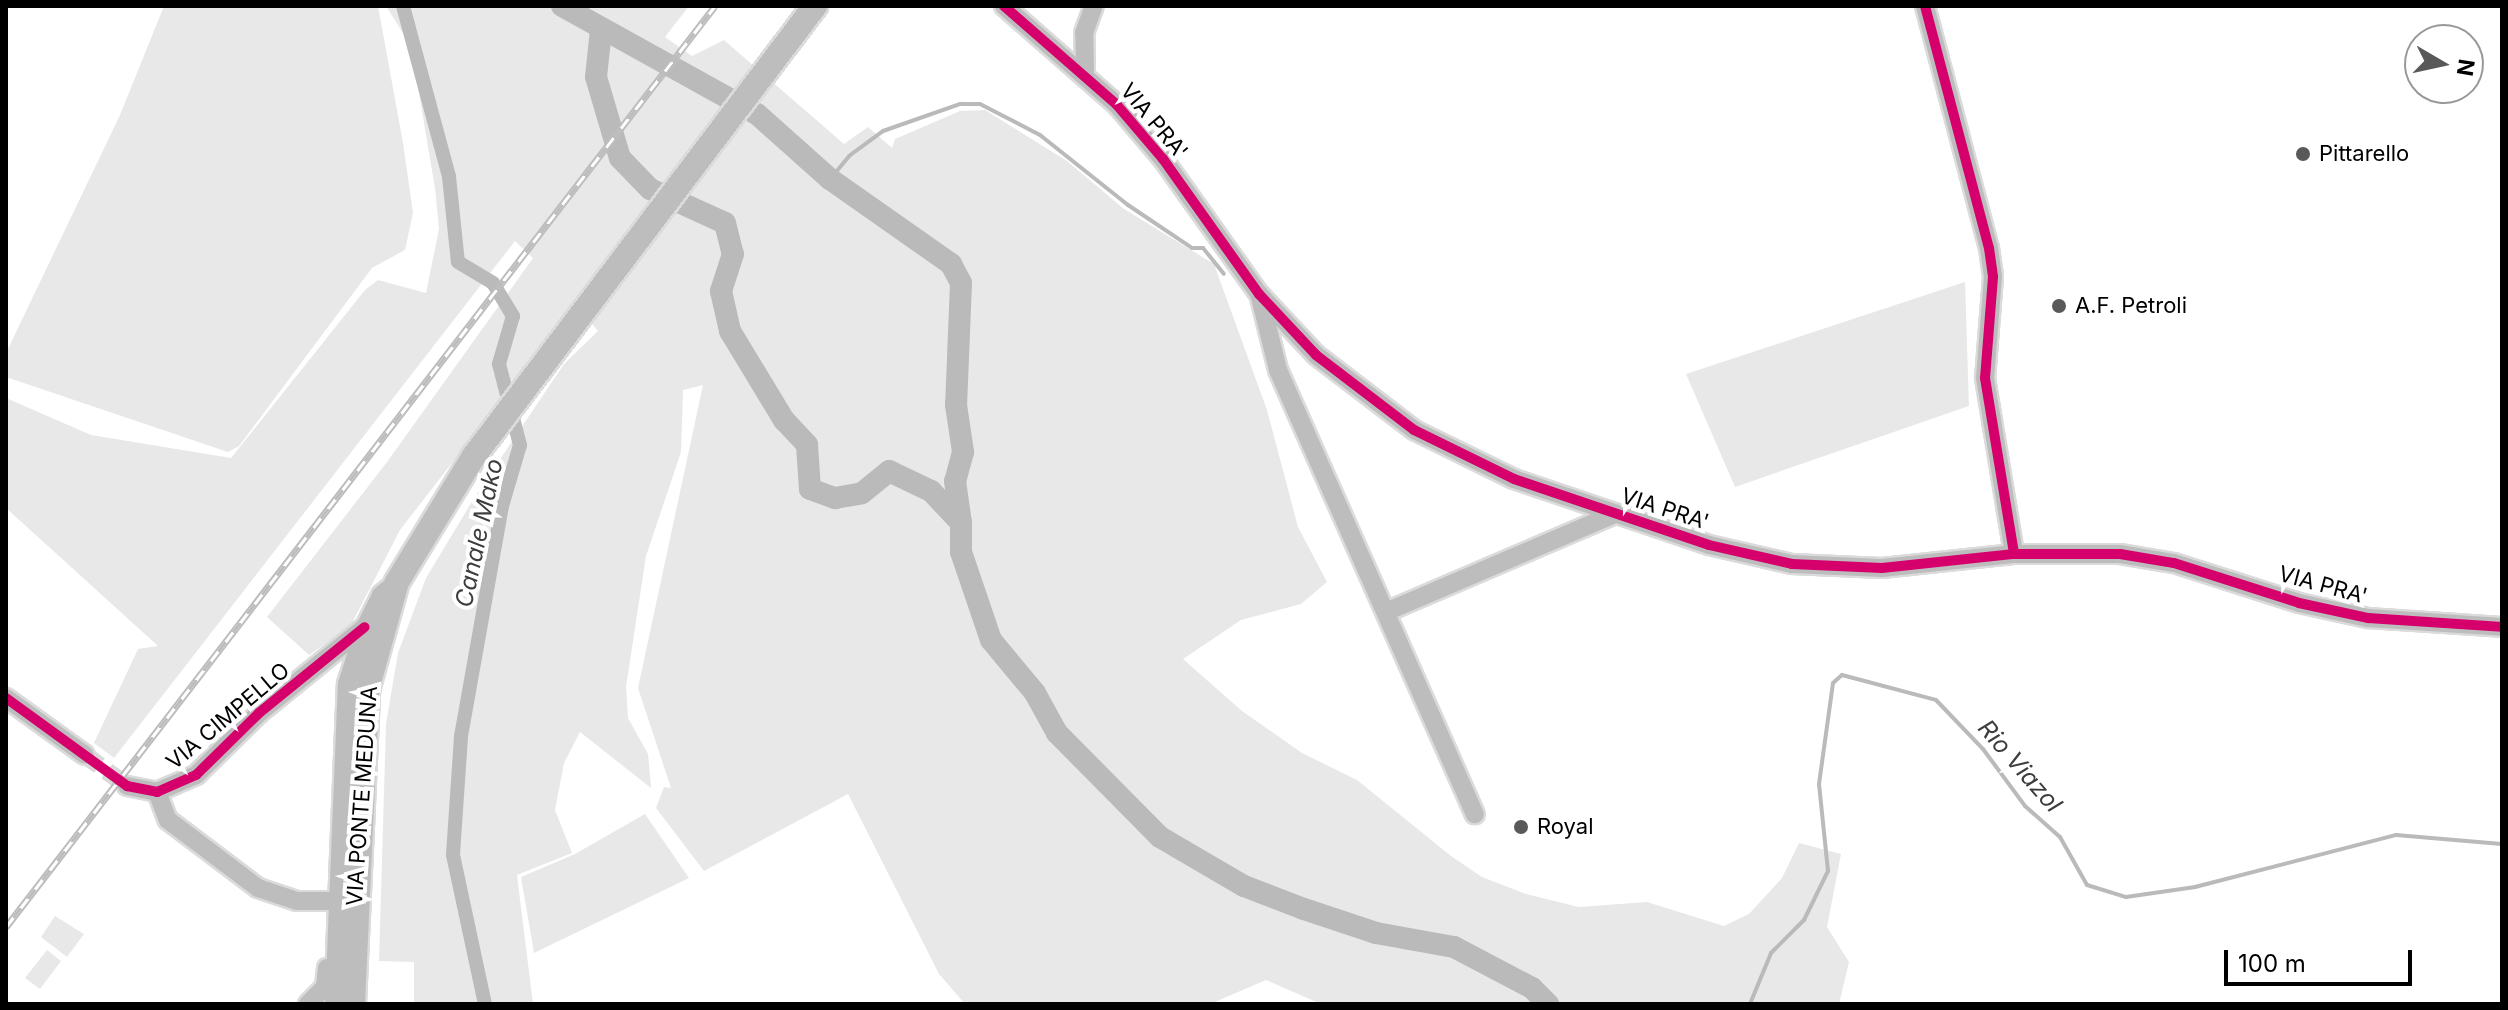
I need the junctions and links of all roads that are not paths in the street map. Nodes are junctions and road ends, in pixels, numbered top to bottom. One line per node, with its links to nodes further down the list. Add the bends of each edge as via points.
1 (815, 6): 10 (main road, VIA PONTE MEDUNA, via 474,456 441,502)
2 (1004, 6): 5 (street, VIA PRA')
3 (1093, 6): 5 (street); 6 (street, via 1084,33)
4 (1925, 6): 9 (street, via 1989,248 1993,277 1985,378)
5 (1057, 47): 6 (street, VIA PRA')
6 (1085, 72): 7 (street, VIA PRA', via 1163,159)
7 (1259, 294): 8 (street, VIA PRA', via 1338,375 1414,430 1514,479); 11 (street, via 1278,370)
8 (1615, 514): 9 (street, VIA PRA', via 1751,556 1837,569); 11 (street)
9 (2014, 554): 13 (street, VIA PRA', via 2120,554 2174,563 2299,603 2368,618)
10 (397, 582): 12 (street, VIA PONTE MEDUNA, via 381,595); 21 (main road, VIA PONTE MEDUNA, via 367,690)
11 (1386, 612): 20 (street)
12 (365, 627): 14 (street, VIA CIMPELLO); 15 (street, VIA PONTE MEDUNA)
13 (2502, 627)
14 (308, 675): 15 (street, via 333,674); 19 (street, VIA CIMPELLO, via 259,713 196,775)
15 (347, 684): 21 (street, VIA PONTE MEDUNA)
16 (6, 698): 17 (street)
17 (85, 755)
18 (127, 786): 19 (street, VIA CIMPELLO)
19 (157, 792): 21 (street, VIA PONTE MEDUNA, via 168,820 258,888)
20 (1475, 814)
21 (340, 907): 22 (street, VIA PONTE MEDUNA, via 325,987); 23 (street, VIA PONTE MEDUNA); 24 (main road, VIA PONTE MEDUNA); 25 (street, VIA PONTE MEDUNA, via 362,948)
22 (308, 1004)
23 (334, 1004)
24 (353, 1004)
25 (363, 1004)

